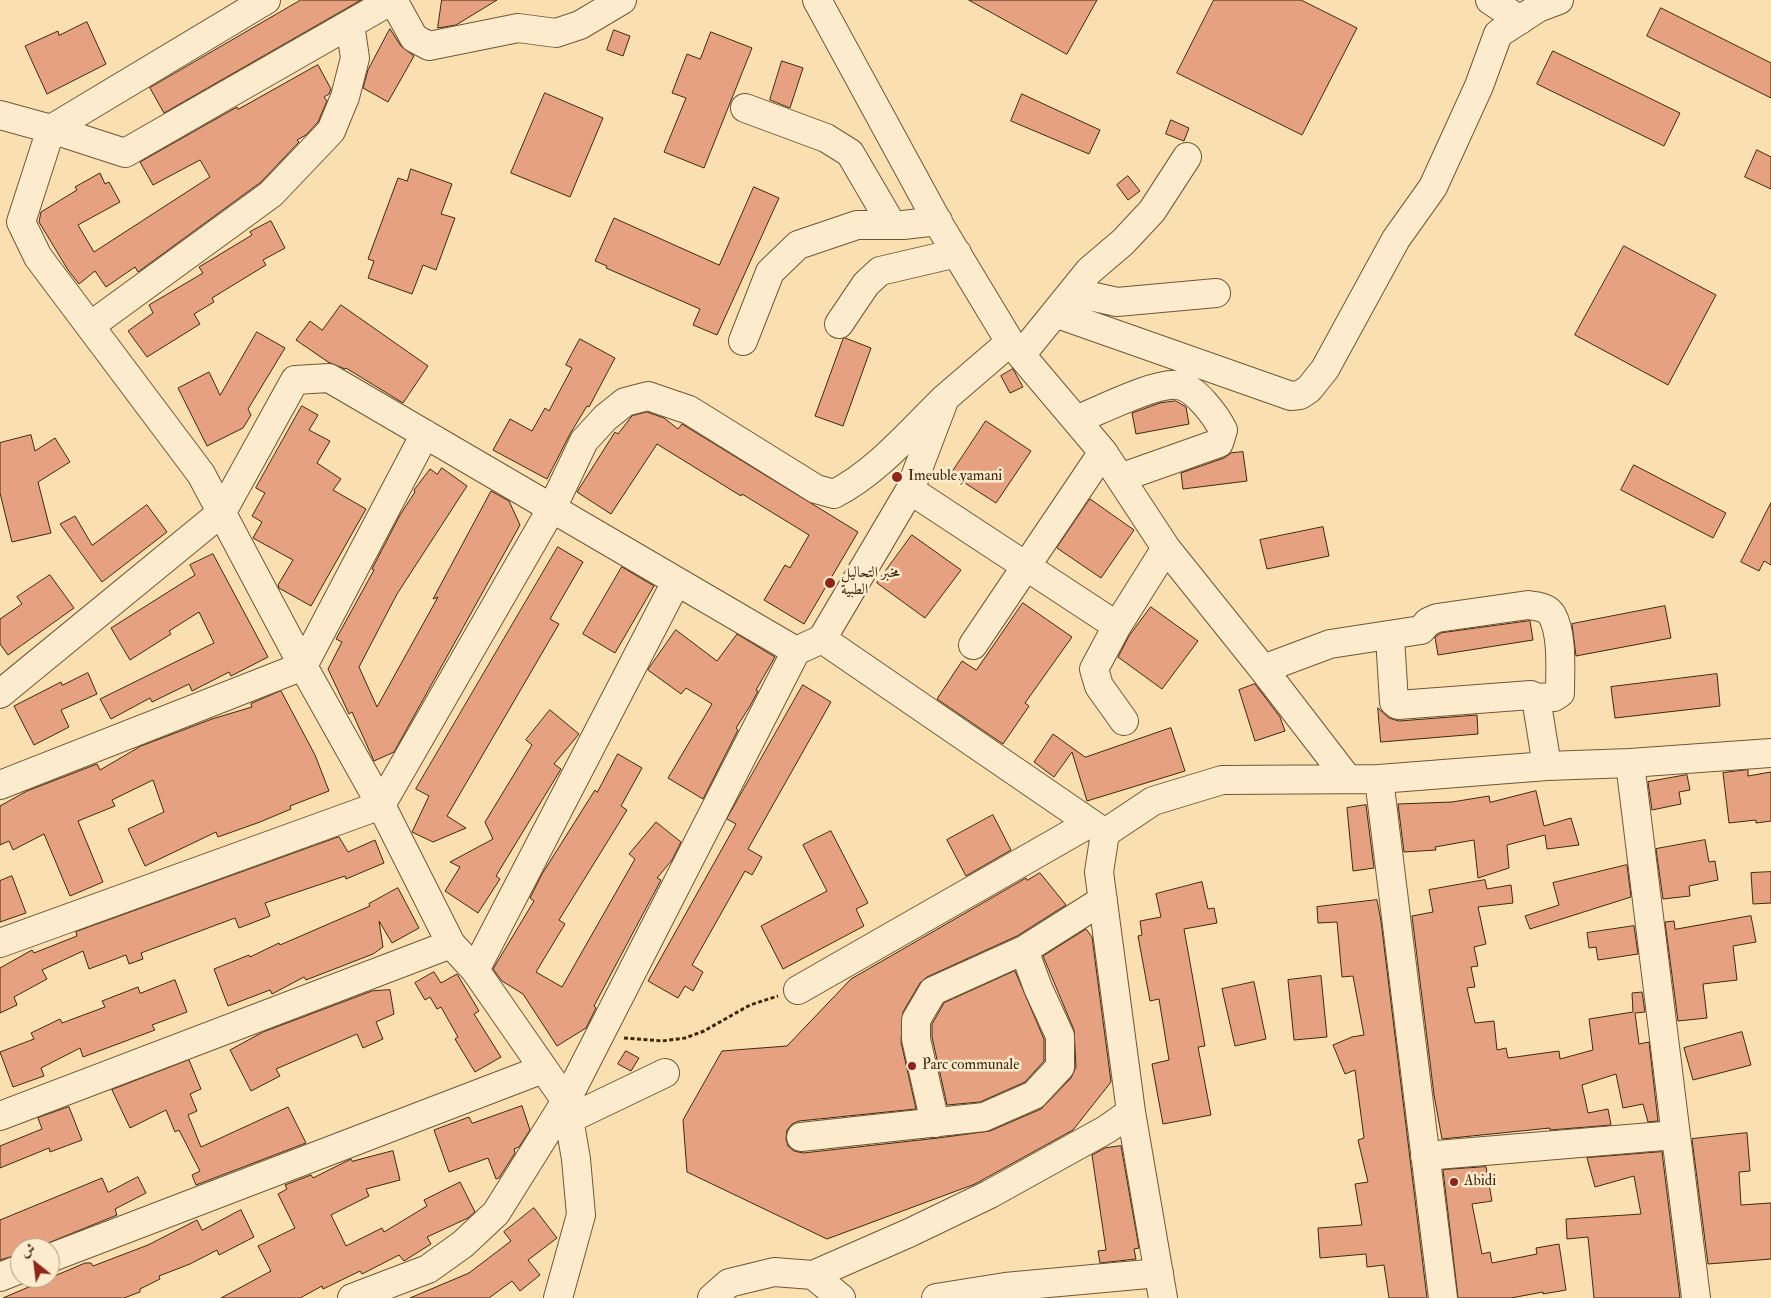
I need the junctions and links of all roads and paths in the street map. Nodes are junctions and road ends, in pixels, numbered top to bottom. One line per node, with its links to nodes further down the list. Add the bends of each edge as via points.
1 (266, 0): 11 (street)
2 (392, 0): 3 (street, via 414,38 429,46 518,28 556,33 580,25); 8 (street)
3 (622, 0)
4 (817, 0): 13 (street)
5 (1490, 0): 7 (street)
6 (1559, 0): 7 (street)
7 (1520, 20): 17 (street, via 1498,34 1479,86 1433,187 1396,239 1325,370 1300,395 1291,396)
8 (350, 24): 11 (street, via 125,153); 19 (street, via 355,58 345,97 331,131 270,194)
9 (745, 108): 14 (street, via 826,138 850,153)
10 (0, 115): 11 (street)
11 (51, 128): 19 (street, via 21,222 38,257)
12 (1187, 157): 17 (street, via 1152,211 1089,271)
13 (938, 220): 14 (street); 15 (street)
14 (892, 225): 20 (street, via 857,225 798,245 770,272)
15 (957, 253): 18 (street, via 880,272 866,284); 21 (street)
16 (1216, 293): 17 (street, via 1117,302)
17 (1064, 302): 21 (street)
18 (839, 324)
19 (90, 326): 29 (street, via 202,474)
20 (743, 340)
21 (1016, 348): 22 (street); 23 (street)
22 (945, 398): 27 (street); 28 (street, via 882,458 849,486 834,494 816,488 689,410 648,396 625,402 584,441)
23 (1076, 420): 25 (street); 26 (street, via 1163,385 1180,385 1213,412 1223,430 1219,443)
24 (425, 434): 28 (street); 29 (street, via 329,378 295,380); 38 (street)
25 (1103, 452): 26 (street); 31 (street)
26 (1120, 478): 30 (street)
27 (910, 490): 31 (street); 35 (street)
28 (552, 508): 32 (street); 49 (street)
29 (222, 512): 38 (street); 40 (street)
30 (1166, 548): 33 (street); 39 (street)
31 (1026, 567): 33 (street); 36 (street)
32 (676, 582): 37 (street); 55 (street)
33 (1117, 626): 42 (street, via 1094,669 1099,686)
34 (1390, 637): 39 (street, via 1330,644); 41 (street, via 1394,702 1398,705 1531,695); 41 (street, via 1421,630 1437,618 1528,605 1543,607 1552,615 1559,641 1560,693 1554,697)
35 (822, 639): 37 (street); 50 (street)
36 (973, 645)
37 (796, 651): 57 (street)
38 (303, 666): 48 (street); 49 (street)
39 (1263, 669): 46 (street)
40 (0, 694)
41 (1536, 698): 45 (street)
42 (1124, 721)
43 (1771, 753): 44 (street)
44 (1630, 763): 45 (street); 64 (street)
45 (1547, 766): 47 (street)
46 (1347, 778): 47 (street); 50 (street, via 1222,780 1153,801)
47 (1379, 780): 66 (street)
48 (0, 785)
49 (381, 805): 52 (street); 53 (street)
50 (1098, 828): 51 (street); 56 (street)
51 (1103, 900): 54 (street); 61 (street)
52 (0, 943)
53 (451, 944): 55 (street); 62 (street)
54 (1024, 950): 63 (street, via 933,991 916,1020 916,1039); 63 (street, via 1060,1036 1060,1067 1034,1095 1026,1099 984,1117)
55 (475, 970): 58 (street)
56 (798, 990): 57 (path, via 750,1005 685,1038 632,1040)
57 (602, 1032): 60 (street)
58 (543, 1069): 60 (street); 67 (street)
59 (666, 1073): 60 (street)
60 (568, 1110): 70 (street, via 496,1213 463,1244 428,1269); 71 (street, via 581,1214)
61 (1131, 1112): 68 (street, via 1107,1129 990,1194); 69 (street)
62 (0, 1116)
63 (935, 1123): 65 (street)
64 (1675, 1135): 66 (street); 76 (street)
65 (801, 1137)
66 (1425, 1156): 75 (street)
67 (60, 1254)
68 (813, 1275): 72 (street, via 765,1274 729,1283); 73 (street)
69 (1161, 1285): 74 (street, via 1006,1287)
70 (352, 1298)
71 (558, 1298)
72 (712, 1298)
73 (841, 1298)
74 (936, 1298)
75 (1443, 1298)
76 (1696, 1298)

